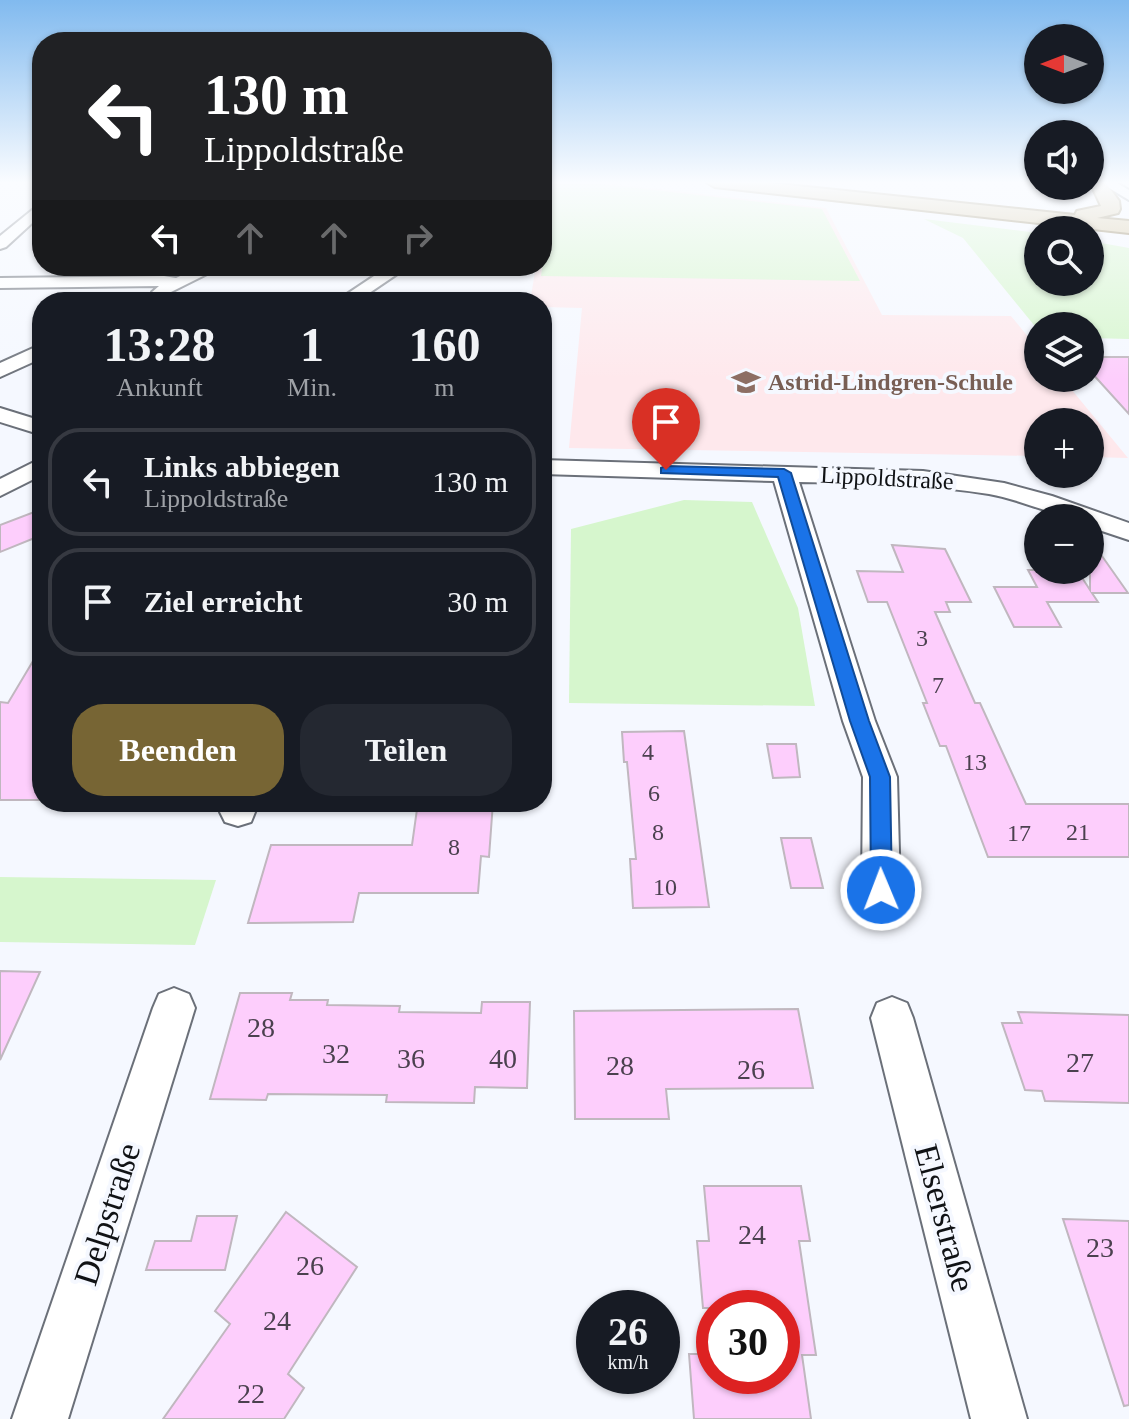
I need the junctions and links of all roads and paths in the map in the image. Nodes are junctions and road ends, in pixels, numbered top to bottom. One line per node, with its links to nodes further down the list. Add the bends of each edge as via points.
1 (194, 276): 4 (street)
2 (385, 276): 6 (street)
3 (0, 283): 4 (street)
4 (178, 284): 5 (street)
5 (162, 292)
6 (360, 292)
7 (32, 355): 8 (street)
8 (0, 371)
9 (0, 415): 10 (street)
10 (32, 425)
11 (552, 467): 13 (street, Lippoldstraße)
12 (32, 471): 14 (street)
13 (784, 473): 15 (street, Lippoldstraße, via 960,482 1043,501); 16 (street, via 880,777)
14 (0, 489)
15 (1129, 532)
16 (881, 890)
17 (174, 1008): 19 (street, Delpstraße)
18 (892, 1018): 20 (street, Elserstraße)
19 (40, 1419)
20 (999, 1419)

